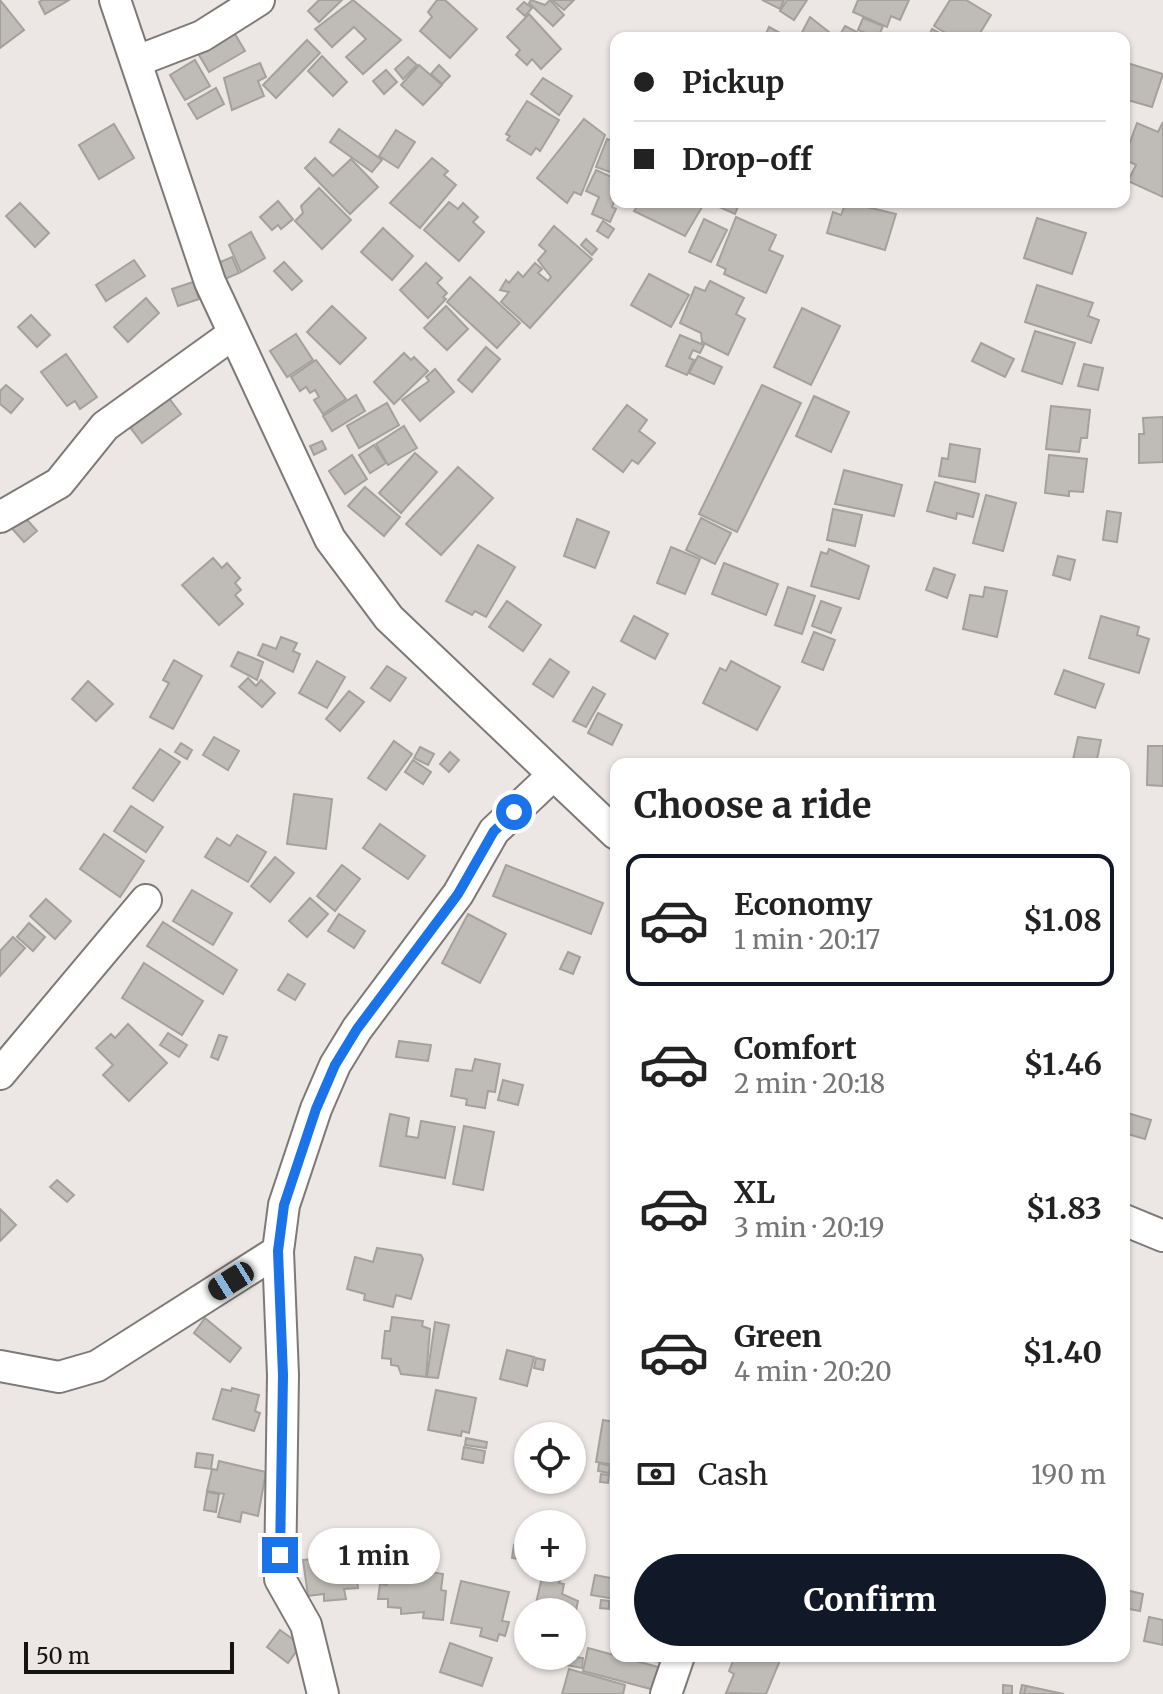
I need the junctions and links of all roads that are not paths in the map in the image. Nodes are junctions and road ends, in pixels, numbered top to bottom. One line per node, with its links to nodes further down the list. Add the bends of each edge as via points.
1 (115, 0): 3 (street)
2 (259, 0): 3 (street, via 202,36)
3 (137, 61): 4 (street, via 210,282)
4 (233, 334): 5 (street, via 105,426 59,483); 6 (street, via 330,539 389,618)
5 (0, 517)
6 (552, 776): 7 (street); 12 (street, via 494,831 458,894 335,1065 284,1205)
7 (610, 829)
8 (146, 900): 9 (street)
9 (0, 1074)
10 (1130, 1222): 11 (street)
11 (1163, 1236)
12 (278, 1251): 13 (street, via 97,1366 59,1377); 15 (street, via 283,1375 280,1579 306,1625)
13 (0, 1366)
14 (677, 1662): 16 (street)
15 (323, 1694)
16 (666, 1694)

